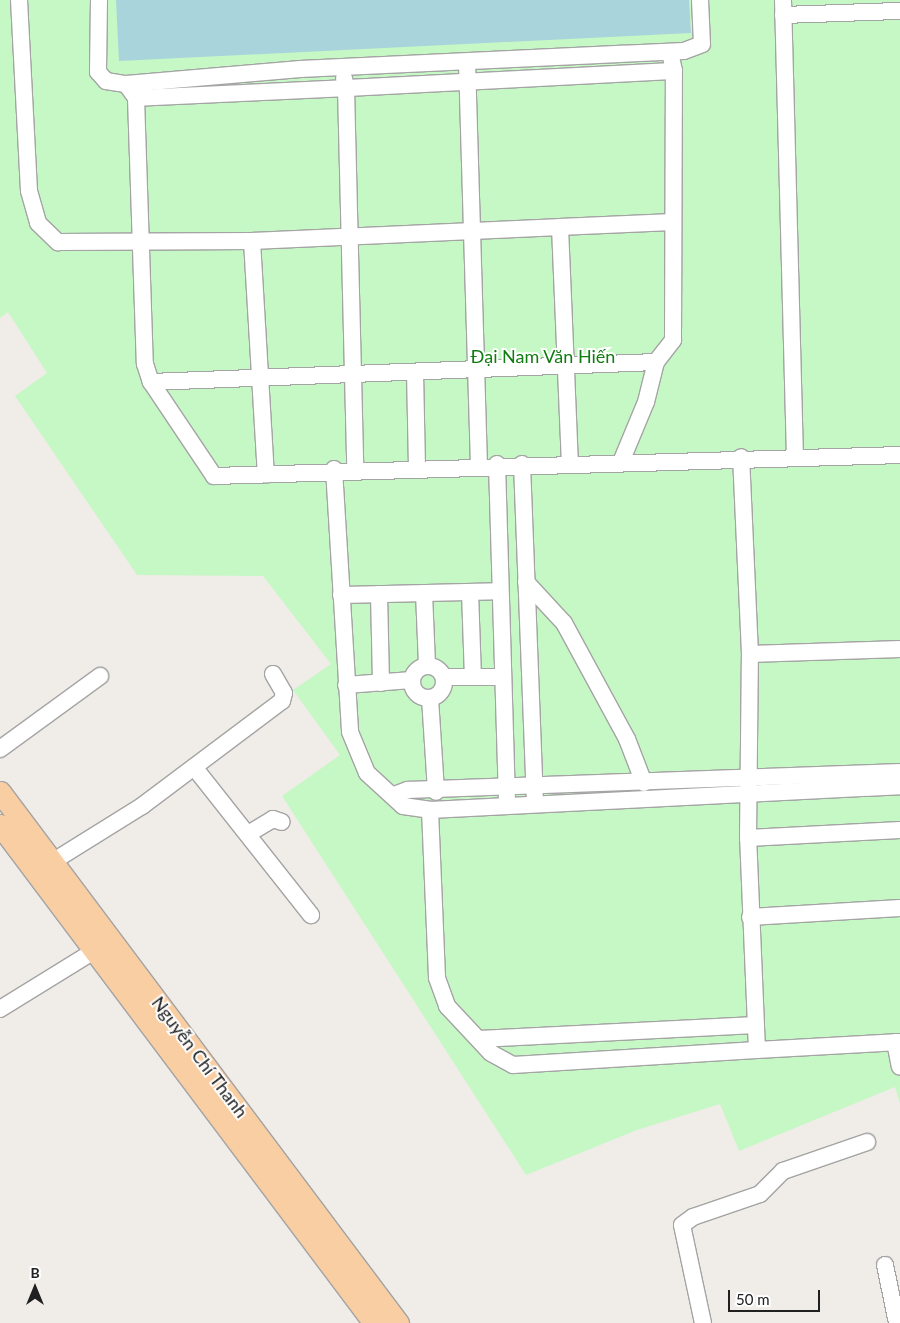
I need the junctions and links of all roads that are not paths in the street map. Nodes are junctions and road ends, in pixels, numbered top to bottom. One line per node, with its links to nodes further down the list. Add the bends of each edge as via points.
1 (19, 0): 19 (street, via 29,191 38,223 58,242)
2 (99, 0): 11 (street, via 98,72 106,81)
3 (700, 0): 6 (street, via 702,44)
4 (783, 8): 5 (street); 28 (street)
5 (899, 12)
6 (670, 52): 7 (street); 9 (street)
7 (467, 62): 8 (street); 10 (street)
8 (342, 68): 11 (street); 12 (street)
9 (674, 71): 10 (street); 14 (street)
10 (469, 82): 12 (street); 16 (street)
11 (126, 84): 13 (street)
12 (346, 88): 13 (street); 17 (street)
13 (136, 98): 19 (street)
14 (673, 222): 15 (street); 20 (street, via 673,340)
15 (560, 227): 16 (street); 21 (street)
16 (471, 231): 17 (street); 22 (street)
17 (349, 236): 18 (street); 24 (street)
18 (252, 241): 19 (street); 25 (street)
19 (139, 244): 26 (street, via 142,351)
20 (656, 362): 21 (street); 30 (street, via 646,402)
21 (568, 366): 22 (street); 31 (street)
22 (474, 369): 23 (street); 32 (street)
23 (415, 372): 24 (street); 35 (street)
24 (353, 374): 25 (street); 36 (street)
25 (260, 379): 26 (street); 38 (street)
26 (150, 382): 38 (street, via 214,476)
27 (900, 455): 28 (street)
28 (795, 456): 29 (street)
29 (741, 457): 30 (street); 46 (street)
30 (621, 462): 31 (street)
31 (570, 463): 34 (street)
32 (479, 464): 33 (street); 35 (street)
33 (497, 464): 34 (street); 40 (street)
34 (522, 464): 39 (street)
35 (417, 466): 36 (street)
36 (355, 468): 37 (street)
37 (334, 469): 38 (street); 44 (street)
38 (266, 474)
39 (526, 582): 60 (street, via 564,623 628,739); 63 (street)
40 (500, 591): 41 (street); 50 (street)
41 (470, 592): 42 (street); 52 (street)
42 (424, 593): 43 (street); 47 (street)
43 (379, 594): 44 (street); 54 (street)
44 (341, 595): 55 (street)
45 (900, 650): 46 (street)
46 (750, 654): 61 (street)
47 (427, 666): 51 (street, via 438,668); 53 (street, via 417,670)
48 (273, 674): 58 (street, via 284,693 282,701)
49 (100, 676): 57 (street)
50 (503, 676): 52 (street); 64 (street)
51 (444, 677): 52 (street); 56 (street, via 440,693)
52 (473, 677)
53 (412, 680): 54 (street); 56 (street, via 415,691)
54 (381, 683): 55 (street)
55 (346, 685): 67 (street, via 350,732 367,773)
56 (430, 698): 66 (street)
57 (0, 749)
58 (194, 766): 74 (street); 76 (street, via 142,806)
59 (900, 772): 61 (street)
60 (644, 783): 61 (street); 63 (street)
61 (749, 785): 62 (street); 68 (street); 75 (street)
62 (900, 786)
63 (533, 787): 64 (street); 68 (street)
64 (506, 788): 66 (street); 69 (street)
65 (0, 792): 76 (main road, Nguyễn Chí Thanh)
66 (436, 792): 67 (street, via 408,790)
67 (394, 795): 70 (street, via 403,806)
68 (536, 805): 69 (street)
69 (507, 807): 70 (street)
70 (430, 810): 83 (street, via 437,978 447,1006)
71 (282, 822): 74 (street, via 273,819)
72 (0, 825): 76 (main road, Nguyễn Chí Thanh)
73 (900, 830): 75 (street)
74 (248, 834): 78 (street)
75 (748, 838): 79 (street)
76 (44, 867): 80 (main road, Nguyễn Chí Thanh); 89 (main road, Nguyễn Chí Thanh)
77 (900, 908): 79 (street)
78 (310, 915)
79 (750, 917): 82 (street)
80 (94, 950): 81 (street); 89 (main road, Nguyễn Chí Thanh)
81 (0, 1008)
82 (756, 1025): 83 (street); 85 (street)
83 (479, 1039): 85 (street, via 490,1053 513,1065)
84 (898, 1042): 85 (street); 86 (street)
85 (757, 1050)
86 (900, 1067)
87 (867, 1142): 92 (street, via 783,1171 760,1194 693,1217 682,1225)
88 (885, 1265): 93 (street)
89 (366, 1296): 90 (main road, Nguyễn Chí Thanh); 91 (main road, Nguyễn Chí Thanh)
90 (374, 1323)
91 (398, 1323)
92 (703, 1323)
93 (897, 1323)

